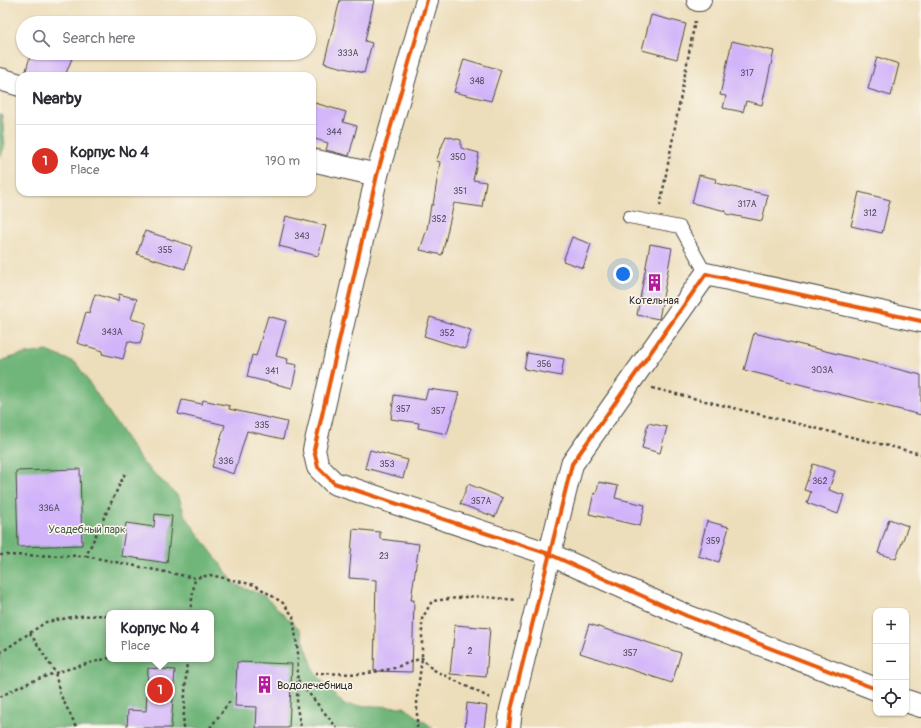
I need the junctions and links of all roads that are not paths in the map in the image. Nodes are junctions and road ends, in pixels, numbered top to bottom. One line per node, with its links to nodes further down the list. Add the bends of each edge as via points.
1 (427, 0): 5 (street)
2 (0, 80): 3 (street)
3 (16, 84)
4 (316, 161): 5 (street)
5 (377, 175): 9 (street, via 314,450 318,468 334,483)
6 (629, 216): 7 (lane, via 680,227)
7 (706, 274): 8 (street); 9 (street, via 572,464)
8 (921, 321)
9 (549, 554): 10 (street, via 687,616); 13 (street)
10 (873, 688)
11 (909, 702): 12 (street)
12 (921, 706)
13 (510, 719)

